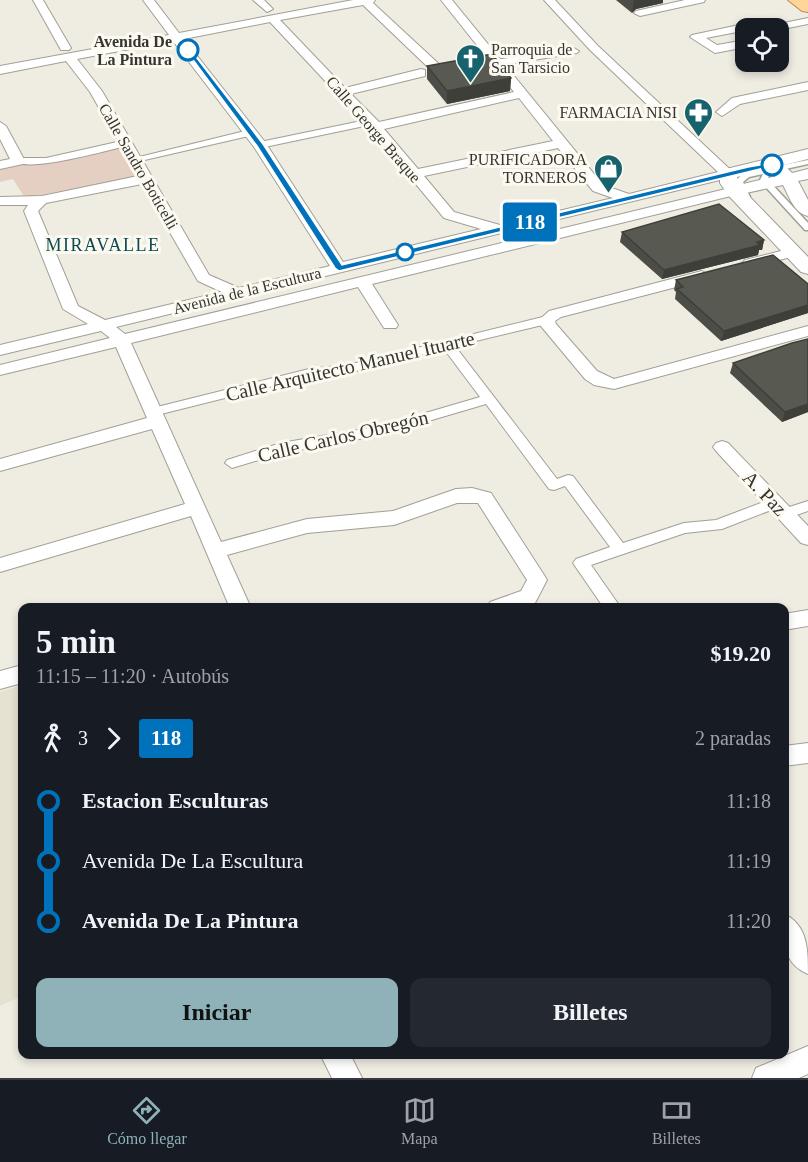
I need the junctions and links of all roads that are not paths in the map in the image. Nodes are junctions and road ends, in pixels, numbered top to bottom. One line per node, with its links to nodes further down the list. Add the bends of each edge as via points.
1 (38, 0): 18 (street, Calle Sandro Boticelli)
2 (148, 0): 15 (street)
3 (258, 0): 11 (street, Calle George Braque)
4 (318, 0): 11 (street)
5 (367, 0): 11 (street); 21 (street)
6 (446, 0): 20 (street)
7 (549, 0): 43 (street)
8 (700, 0): 10 (street)
9 (797, 0): 12 (main road)
10 (640, 13)
11 (270, 14): 15 (street); 25 (street, Calle George Braque)
12 (806, 20): 13 (street)
13 (789, 24)
14 (735, 29): 16 (street, via 696,37 715,49)
15 (174, 33): 18 (street); 30 (street)
16 (735, 45)
17 (574, 51): 20 (street)
18 (67, 52): 19 (street); 22 (street); 31 (street, Calle Sandro Boticelli, via 96,91)
19 (0, 60)
20 (485, 61): 21 (street); 26 (street)
21 (437, 69): 23 (street)
22 (0, 70)
23 (421, 73): 25 (street)
24 (808, 86): 27 (street, via 736,101)
25 (343, 92): 28 (street, Calle George Braque)
26 (522, 94): 28 (street); 32 (street)
27 (723, 112)
28 (374, 124): 33 (street); 40 (street, Calle George Braque)
29 (0, 126): 36 (street)
30 (249, 133): 33 (street); 35 (street)
31 (126, 143): 35 (street, Calle Sandro Boticelli); 36 (street, via 46,161)
32 (561, 143): 40 (street); 44 (street)
33 (260, 145): 57 (street)
34 (808, 154): 39 (street, Avenida de la Escultura)
35 (136, 159): 42 (street, Calle Sandro Boticelli)
36 (18, 161): 38 (street)
37 (808, 164): 39 (lane)
38 (0, 165)
39 (779, 173): 41 (street, Avenida de la Escultura); 43 (street, Avenida de la Escultura); 49 (street); 51 (lane); 52 (lane)
40 (413, 174): 50 (street, Calle George Braque)
41 (808, 174)
42 (146, 179): 47 (street); 60 (street, Calle Sandro Boticelli)
43 (734, 185): 45 (street, Avenida de la Escultura); 55 (street); 61 (street, Avenida de la Escultura)
44 (598, 188): 45 (street); 48 (street)
45 (628, 198): 48 (street, Avenida de la Escultura)
46 (0, 201): 47 (street)
47 (38, 202): 64 (street, via 31,211)
48 (594, 206): 53 (street, Avenida de la Escultura)
49 (808, 211)
50 (448, 215): 53 (street); 54 (street)
51 (808, 220)
52 (808, 228)
53 (501, 229): 54 (street, Avenida de la Escultura)
54 (445, 243): 57 (street, Avenida de la Escultura)
55 (800, 256): 56 (street); 58 (street)
56 (736, 267)
57 (339, 268): 62 (street, Avenida de la Escultura)
58 (808, 268)
59 (714, 273): 65 (street, Calle Arquitecto Manuel Ituarte, via 555,314)
60 (203, 278): 62 (street); 63 (street)
61 (362, 281): 67 (street); 70 (street, Avenida de la Escultura)
62 (238, 292): 63 (street, Avenida de la Escultura)
63 (187, 305): 66 (street, Avenida de la Escultura)
64 (71, 309): 66 (street); 69 (street)
65 (547, 320): 68 (street, via 591,375 614,384); 71 (street, Calle Arquitecto Manuel Ituarte)
66 (104, 325): 69 (street, Avenida de la Escultura); 70 (street)
67 (390, 325)
68 (808, 331)
69 (55, 337): 72 (street, Avenida de la Escultura)
70 (121, 339): 73 (street, Avenida de la Escultura); 75 (street)
71 (447, 344): 74 (street); 75 (street, Calle Arquitecto Manuel Ituarte, via 348,369 309,373)
72 (0, 350)
73 (0, 370)
74 (489, 399): 77 (street, Calle Carlos Obregón, via 381,430 281,448); 83 (street, via 554,484 568,480)
75 (155, 417): 78 (street, Calle Arquitecto Manuel Ituarte); 80 (street)
76 (722, 447): 81 (street, A. Paz)
77 (232, 462)
78 (0, 465)
79 (808, 506): 81 (street)
80 (196, 508): 84 (street); 85 (street)
81 (779, 509): 82 (street, A. Paz); 83 (street, via 717,525 684,528)
82 (808, 537)
83 (620, 550): 88 (street, via 581,563)
84 (215, 551): 86 (street); 87 (street, via 307,526 394,519 456,496 472,495 484,498 537,580 528,597)
85 (0, 565)
86 (239, 603)
87 (511, 603)
88 (609, 603)
89 (808, 618): 90 (street)
90 (789, 621)
91 (18, 675): 92 (street)
92 (0, 681)
93 (808, 753): 94 (street)
94 (789, 755)
95 (337, 1059): 97 (street)
96 (808, 1060): 98 (street)
97 (348, 1078)
98 (766, 1078)

